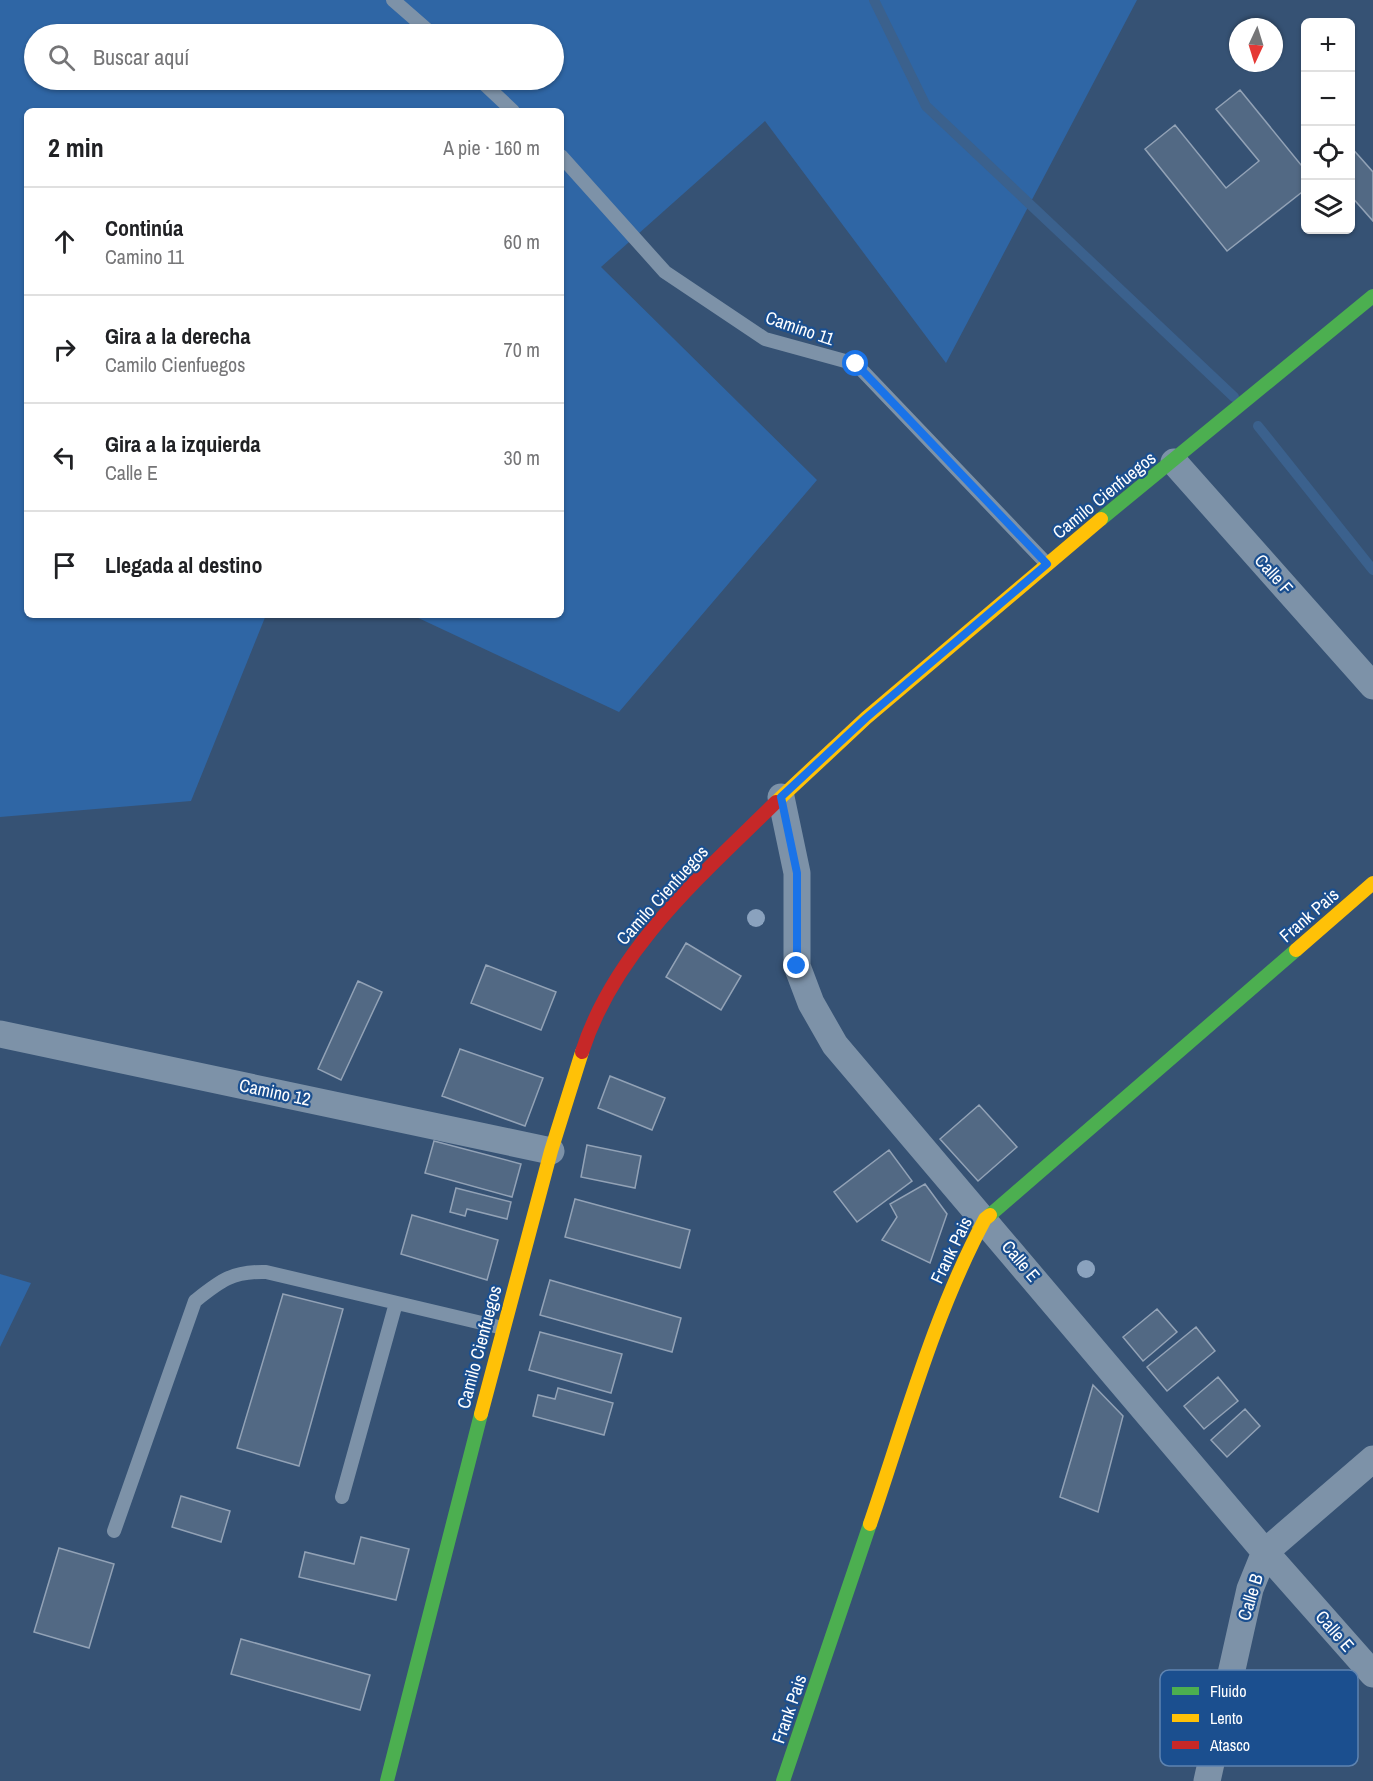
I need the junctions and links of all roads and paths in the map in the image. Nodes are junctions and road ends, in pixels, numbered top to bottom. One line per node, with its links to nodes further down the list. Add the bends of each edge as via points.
1 (393, 0): 2 (lane)
2 (421, 24)
3 (491, 90): 4 (lane)
4 (510, 108)
5 (564, 159): 8 (lane, Camino 11, via 665,272 765,339 856,364)
6 (1373, 296): 7 (street, Camilo Cienfuegos)
7 (1174, 462): 8 (street, Camilo Cienfuegos); 9 (street, Calle F)
8 (1047, 564): 10 (street, Camilo Cienfuegos, via 866,718)
9 (1373, 686)
10 (781, 797): 13 (street, Camilo Cienfuegos, via 681,896 628,960 588,1034); 14 (street, Calle E, via 797,873 797,966 811,1003 836,1046)
11 (1373, 884): 14 (street, Frank Pais)
12 (0, 1034): 13 (street, Camino 12)
13 (551, 1151): 16 (street, Camilo Cienfuegos)
14 (985, 1219): 20 (street, Calle E); 25 (street, Frank Pais, via 945,1305)
15 (396, 1303): 16 (lane); 18 (lane); 19 (lane, via 266,1272 243,1271 222,1280 195,1301)
16 (502, 1328): 24 (street, Camilo Cienfuegos)
17 (1373, 1459): 20 (street, Calle B)
18 (342, 1497)
19 (114, 1531)
20 (1265, 1551): 21 (street, Calle B, via 1250,1589); 22 (street, Calle E)
21 (1232, 1670)
22 (1373, 1674)
23 (1210, 1766): 26 (street, Calle B)
24 (387, 1781)
25 (783, 1781)
26 (1207, 1781)

